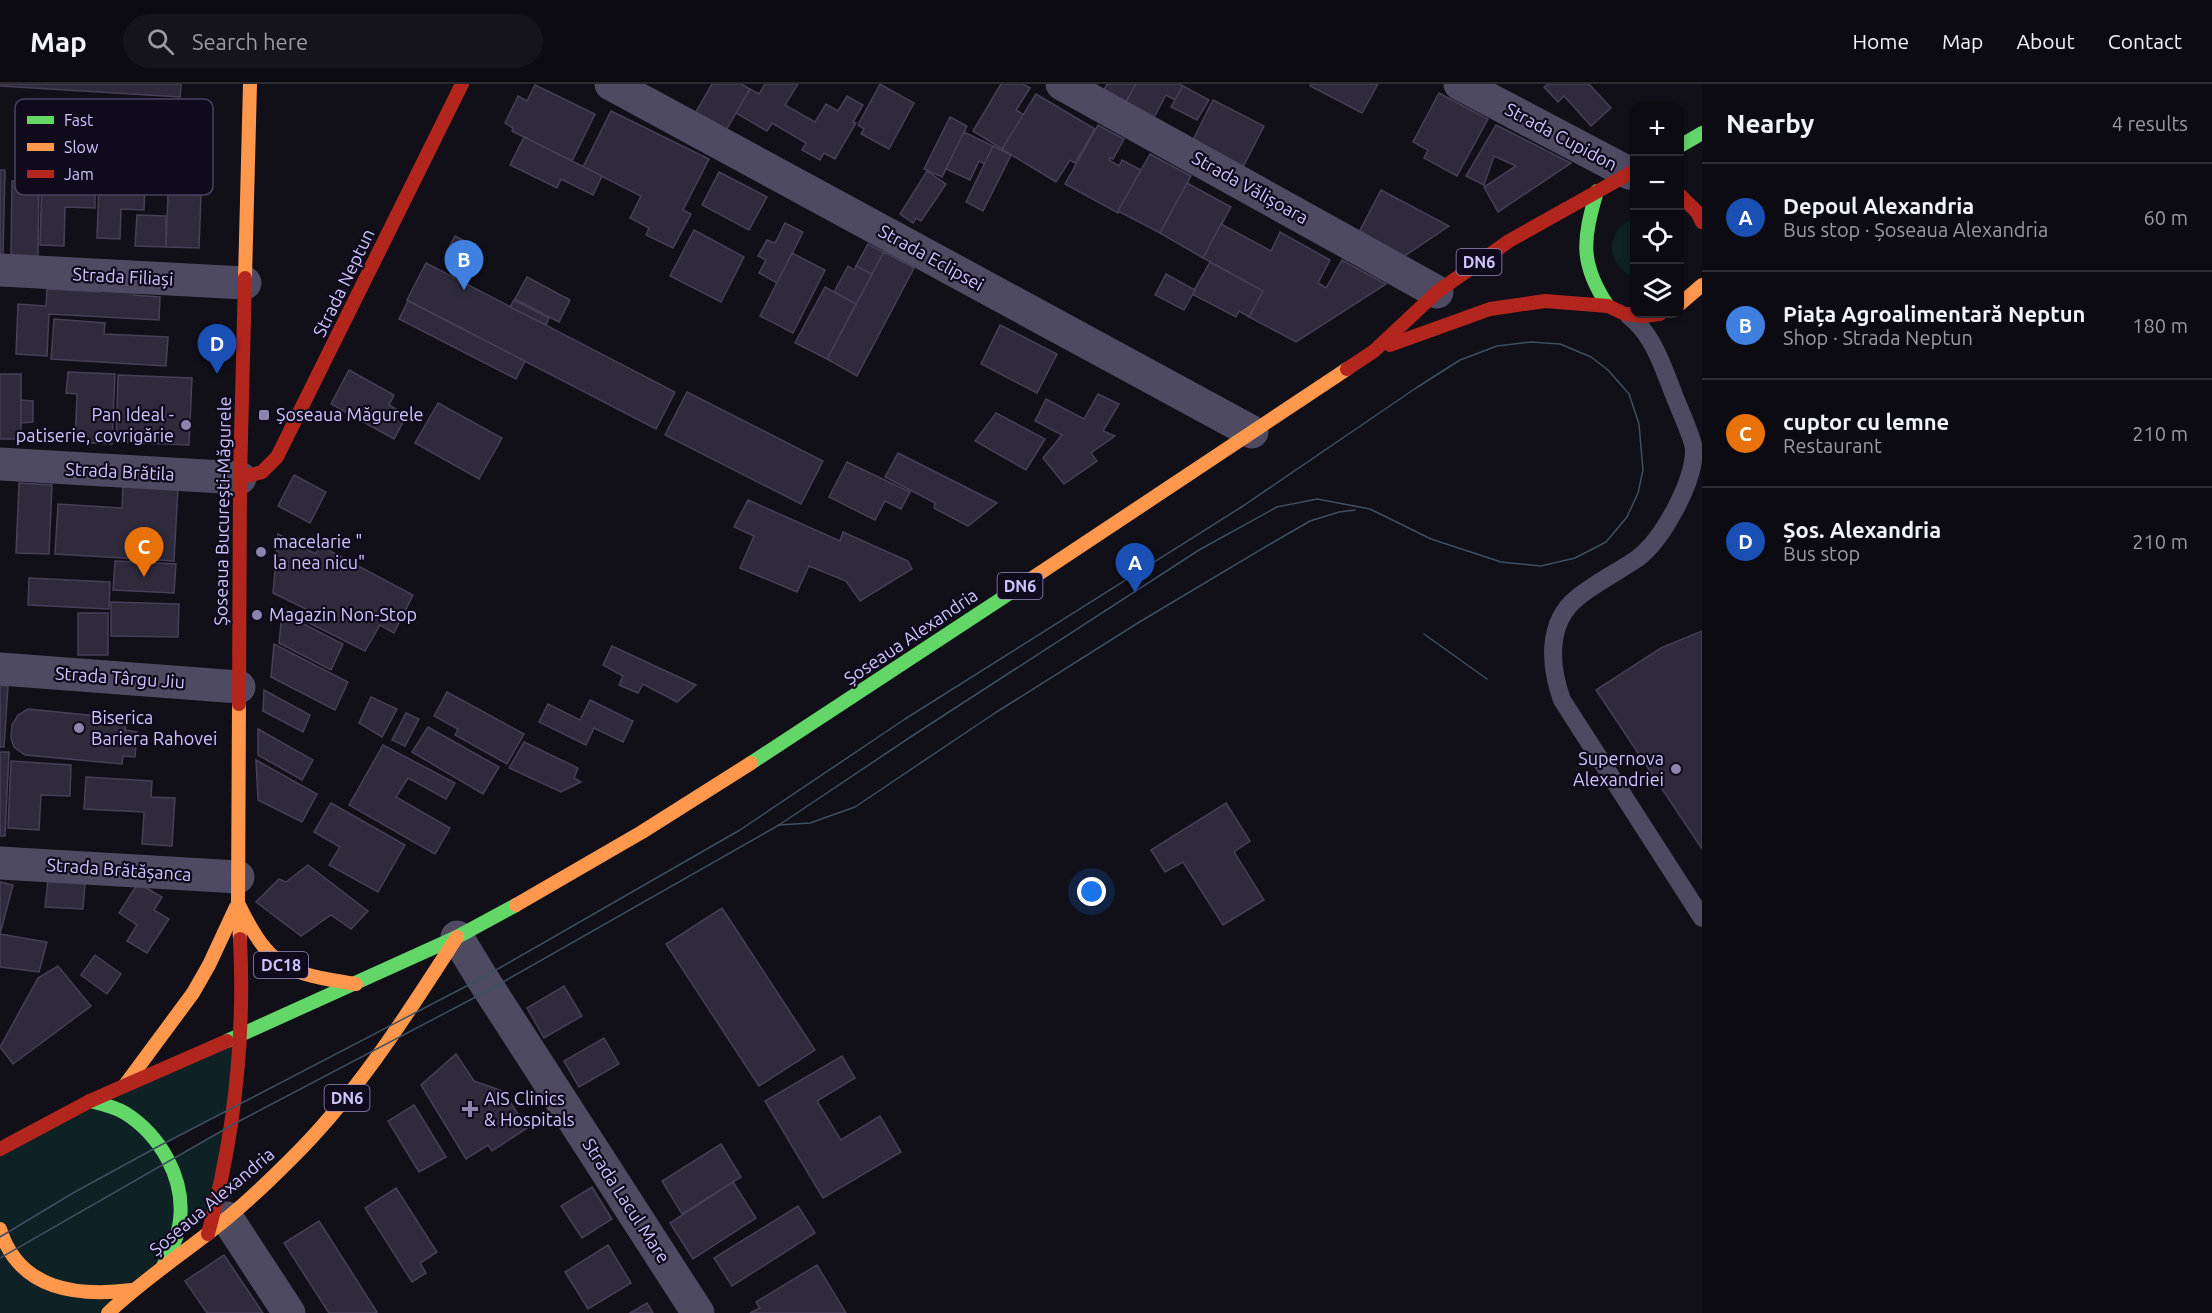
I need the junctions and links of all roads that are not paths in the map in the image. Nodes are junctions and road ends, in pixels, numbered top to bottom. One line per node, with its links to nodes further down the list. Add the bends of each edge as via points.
1 (250, 84): 14 (main road, Șoseaua București-Măgurele / DC18)
2 (462, 84): 24 (main road, Strada Neptun, via 278,457 255,477)
3 (611, 84): 22 (street, Strada Eclipsei)
4 (1062, 84): 16 (street, Strada Vălișoara)
5 (1460, 84): 8 (street, Strada Cupidon)
6 (1702, 133): 7 (main road)
7 (1684, 144)
8 (1630, 170)
9 (1630, 174): 10 (main road, Șoseaua Alexandria / DN6)
10 (1597, 191): 16 (main road, Șoseaua Alexandria / DN6, via 1509,241); 18 (main road, via 1587,225 1586,263 1595,289)
11 (1684, 199): 12 (main road)
12 (1702, 222)
13 (0, 270): 14 (street, Strada Filiași)
14 (245, 283): 24 (main road, Șoseaua București-Măgurele / DC18)
15 (1702, 285): 17 (main road)
16 (1437, 292): 21 (main road, Șoseaua Alexandria / DN6)
17 (1684, 302)
18 (1608, 306): 19 (main road, Șoseaua Alexandria / DN6); 21 (main road, Șoseaua Alexandria / DN6, via 1545,301 1490,309)
19 (1625, 314): 20 (main road, Șoseaua Alexandria / DN6); 29 (lane, via 1637,322 1654,347 1694,449 1687,482 1665,528 1640,556 1576,598 1565,610 1553,645 1553,672 1562,700)
20 (1630, 315)
21 (1374, 351): 22 (main road, Șoseaua Alexandria / DN6)
22 (1252, 432): 30 (main road, Șoseaua Alexandria / DN6, via 788,740 605,854)
23 (0, 464): 24 (street, Strada Brătila)
24 (240, 478): 26 (main road, Șoseaua București-Măgurele / DC18)
25 (0, 669): 26 (street, Strada Târgu Jiu)
26 (239, 687): 28 (main road, Șoseaua București-Măgurele / DC18)
27 (0, 862): 28 (street, Strada Brătășanca)
28 (238, 890): 31 (main road, DC18, via 251,932 275,961 315,978); 32 (main road, Șoseaua București-Măgurele / DC18); 33 (main road, Șoseaua București-Măgurele / DC18, via 209,965 193,993)
29 (1702, 918)
30 (458, 937): 31 (main road, Șoseaua Alexandria / DN6); 36 (main road, Șoseaua Alexandria / DN6, via 356,1088 291,1159); 42 (street, Strada Lacul Mare)
31 (356, 984): 32 (main road, Șoseaua Alexandria / DN6)
32 (240, 1036): 33 (main road, Șoseaua Alexandria / DN6); 36 (main road, Șoseaua București-Măgurele)
33 (125, 1085): 34 (main road, Șoseaua Alexandria / DN6)
34 (90, 1101): 35 (main road, Șoseaua Alexandria / DN6); 38 (main road, via 123,1112 138,1122 159,1146 176,1177 179,1225)
35 (4, 1146)
36 (217, 1226): 38 (main road, Șoseaua Alexandria / DN6); 41 (street)
37 (0, 1229): 39 (main road, via 19,1262 41,1281 84,1294)
38 (161, 1269): 39 (main road, Șoseaua Alexandria / DN6)
39 (132, 1290): 40 (main road, Șoseaua Alexandria / DN6)
40 (108, 1313)
41 (289, 1313)
42 (698, 1313)

